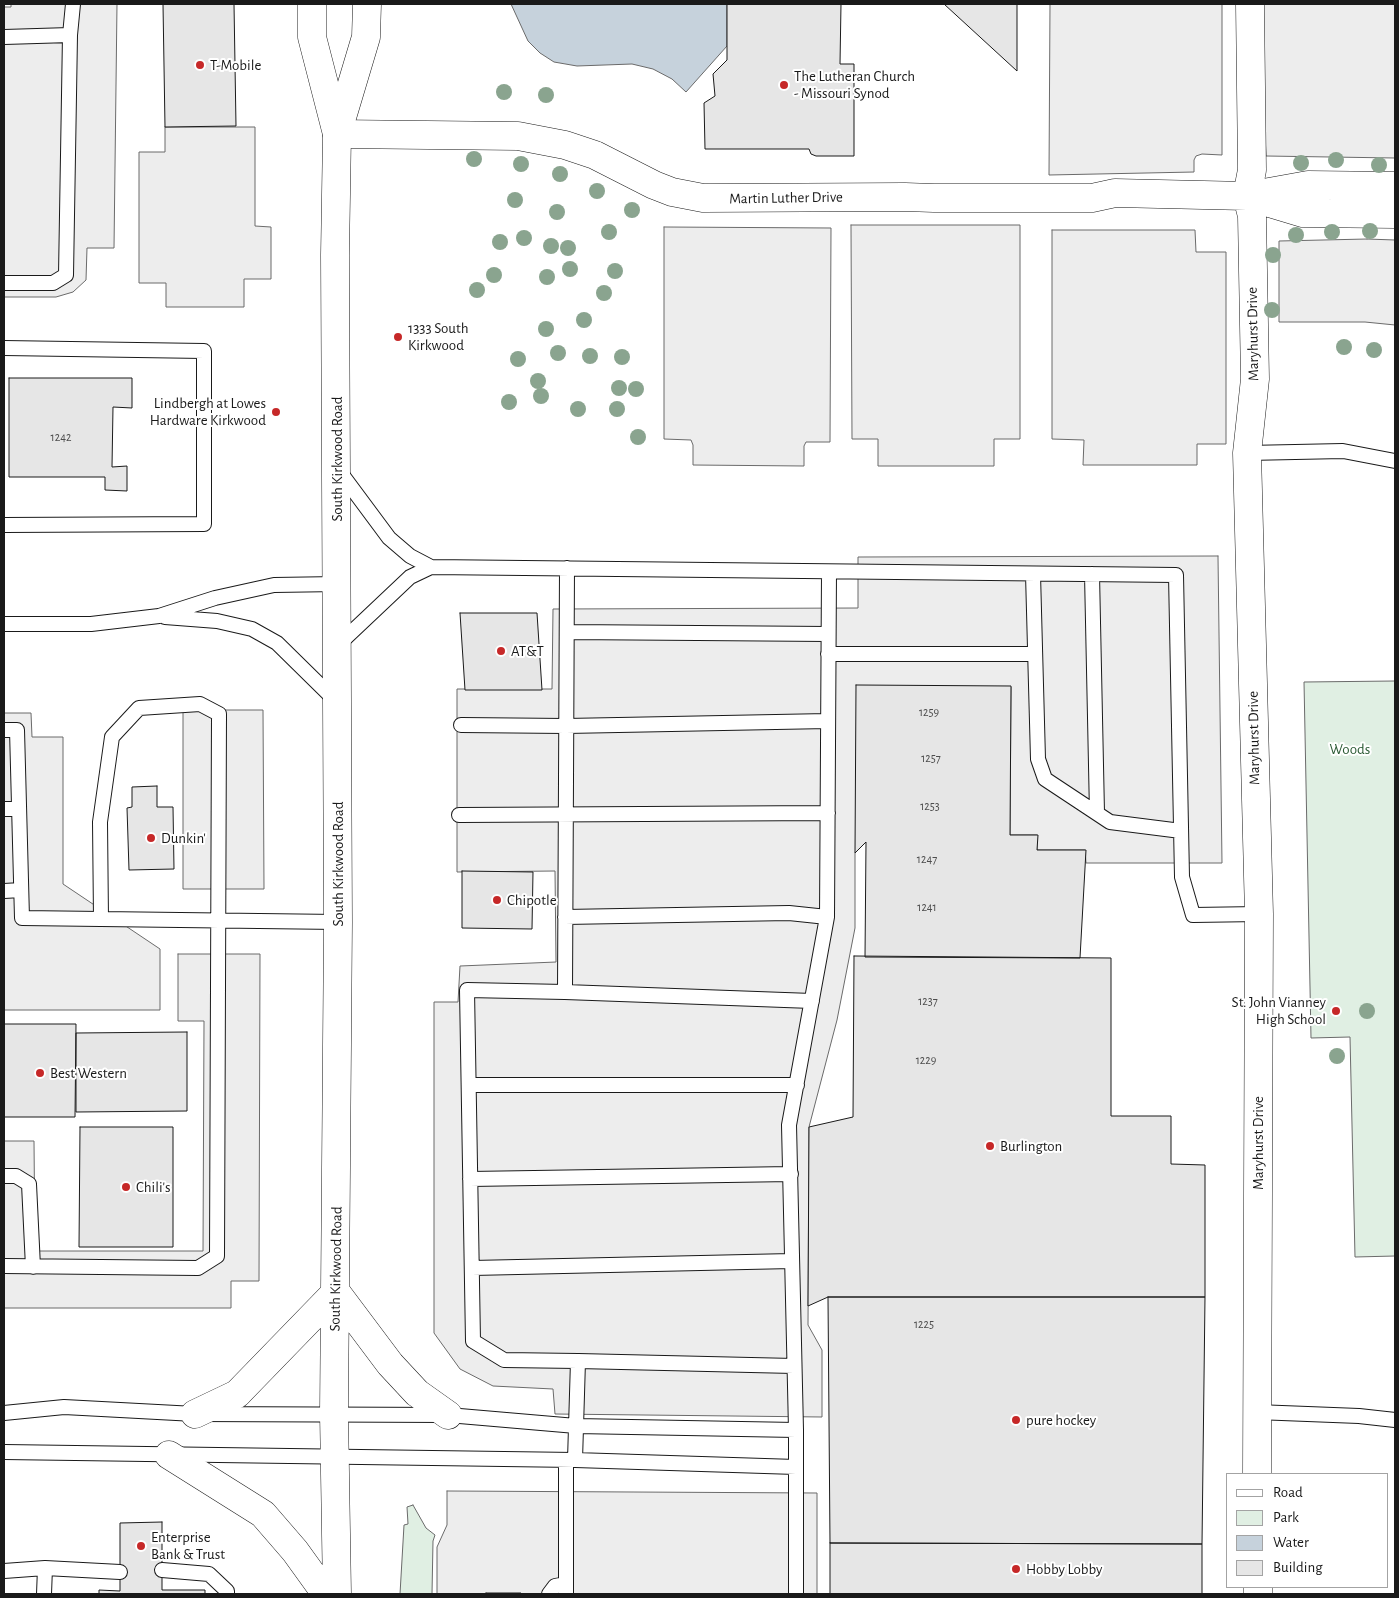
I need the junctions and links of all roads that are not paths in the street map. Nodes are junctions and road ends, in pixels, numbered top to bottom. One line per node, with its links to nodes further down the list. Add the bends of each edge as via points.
1 (73, 4): 5 (lane)
2 (312, 4): 7 (street, South Kirkwood Road, via 312,37)
3 (366, 4): 7 (street, South Kirkwood Road, via 366,37)
4 (1250, 4): 9 (street, Maryhurst Drive, via 1252,170)
5 (70, 35): 6 (lane); 11 (lane, via 66,275 54,283)
6 (4, 37)
7 (337, 134): 9 (street, Martin Luther Drive, via 518,136 565,145 672,192 703,198 1092,198 1114,193); 15 (street, South Kirkwood Road)
8 (1395, 186): 9 (street, Martin Luther Drive, via 1308,185)
9 (1246, 196): 10 (street, Martin Luther Drive, via 1303,213); 13 (street, Maryhurst Drive, via 1252,216 1255,379)
10 (1395, 214)
11 (4, 283)
12 (4, 348): 16 (lane, via 204,351 204,524)
13 (1247, 453): 14 (lane, via 1343,451); 44 (street, Maryhurst Drive)
14 (1395, 461)
15 (338, 469): 17 (lane, via 389,538 410,556); 22 (street, South Kirkwood Road)
16 (4, 525)
17 (431, 567): 18 (lane); 27 (lane, via 410,577)
18 (567, 568): 19 (lane); 25 (lane)
19 (829, 572): 20 (lane); 26 (lane)
20 (1033, 574): 21 (lane); 29 (lane)
21 (1092, 574): 37 (lane); 41 (lane, via 1176,575)
22 (338, 584): 23 (lane, via 274,585 215,598); 27 (street, South Kirkwood Road)
23 (159, 616): 24 (lane, via 91,624); 30 (lane, via 217,621 252,629 277,643)
24 (4, 624)
25 (567, 632): 26 (lane); 33 (lane)
26 (828, 634): 28 (lane)
27 (338, 645): 30 (street, South Kirkwood Road)
28 (828, 654): 29 (lane); 31 (lane)
29 (1035, 654): 37 (lane, via 1038,760 1045,780)
30 (338, 704): 49 (street, South Kirkwood Road)
31 (828, 721): 33 (lane); 38 (lane)
32 (461, 725): 33 (lane)
33 (566, 726): 40 (lane)
34 (4, 730): 36 (lane, via 17,730)
35 (4, 809): 36 (lane)
36 (19, 810): 42 (lane)
37 (1097, 813): 41 (lane, via 1110,822)
38 (828, 814): 40 (lane); 46 (lane)
39 (459, 815): 40 (lane)
40 (566, 816): 45 (lane)
41 (1181, 832): 44 (lane, via 1182,877 1194,915)
42 (21, 890): 43 (lane); 47 (lane, via 22,918)
43 (4, 891)
44 (1259, 914): 65 (street, Maryhurst Drive)
45 (565, 917): 46 (lane, via 788,913); 50 (lane)
46 (827, 917): 51 (lane)
47 (101, 919): 48 (lane); 48 (lane, via 100,822 112,737 139,708 200,704 219,714)
48 (218, 920): 49 (lane); 59 (lane, via 217,1256 198,1268)
49 (338, 922): 61 (street, South Kirkwood Road)
50 (565, 992): 51 (lane); 52 (lane, via 467,990)
51 (812, 1001): 53 (lane)
52 (469, 1085): 53 (lane); 56 (lane)
53 (797, 1085): 54 (lane, via 790,1124)
54 (791, 1174): 56 (lane); 57 (lane)
55 (4, 1176): 59 (lane, via 16,1176 29,1184)
56 (470, 1179): 60 (lane)
57 (792, 1261): 60 (lane); 63 (lane)
58 (4, 1266): 59 (lane)
59 (33, 1266)
60 (472, 1268): 62 (lane, via 473,1341 504,1360)
61 (336, 1292): 66 (street, South Kirkwood Road); 67 (street, via 237,1394); 68 (street, via 390,1364 417,1393)
62 (578, 1361): 63 (lane); 70 (lane)
63 (794, 1366): 71 (lane)
64 (4, 1412): 67 (lane, via 64,1407)
65 (1256, 1412): 69 (lane); 77 (street, Maryhurst Drive)
66 (334, 1413): 67 (lane); 68 (lane); 74 (street, South Kirkwood Road)
67 (195, 1414)
68 (448, 1415): 70 (lane)
69 (1395, 1420)
70 (576, 1426): 71 (lane); 75 (lane)
71 (796, 1430): 76 (lane)
72 (4, 1452): 73 (lane)
73 (169, 1455): 74 (lane); 85 (street, via 263,1514)
74 (334, 1458): 75 (lane); 86 (street, South Kirkwood Road)
75 (571, 1460): 76 (lane); 82 (lane)
76 (796, 1466): 88 (lane)
77 (1257, 1473)
78 (45, 1568): 80 (lane); 81 (lane); 83 (lane)
79 (162, 1570): 84 (lane, via 209,1574)
80 (4, 1571)
81 (120, 1572)
82 (566, 1589): 87 (lane, via 555,1586)
83 (44, 1594)
84 (227, 1594)
85 (326, 1594)
86 (337, 1594)
87 (549, 1594)
88 (796, 1594)

